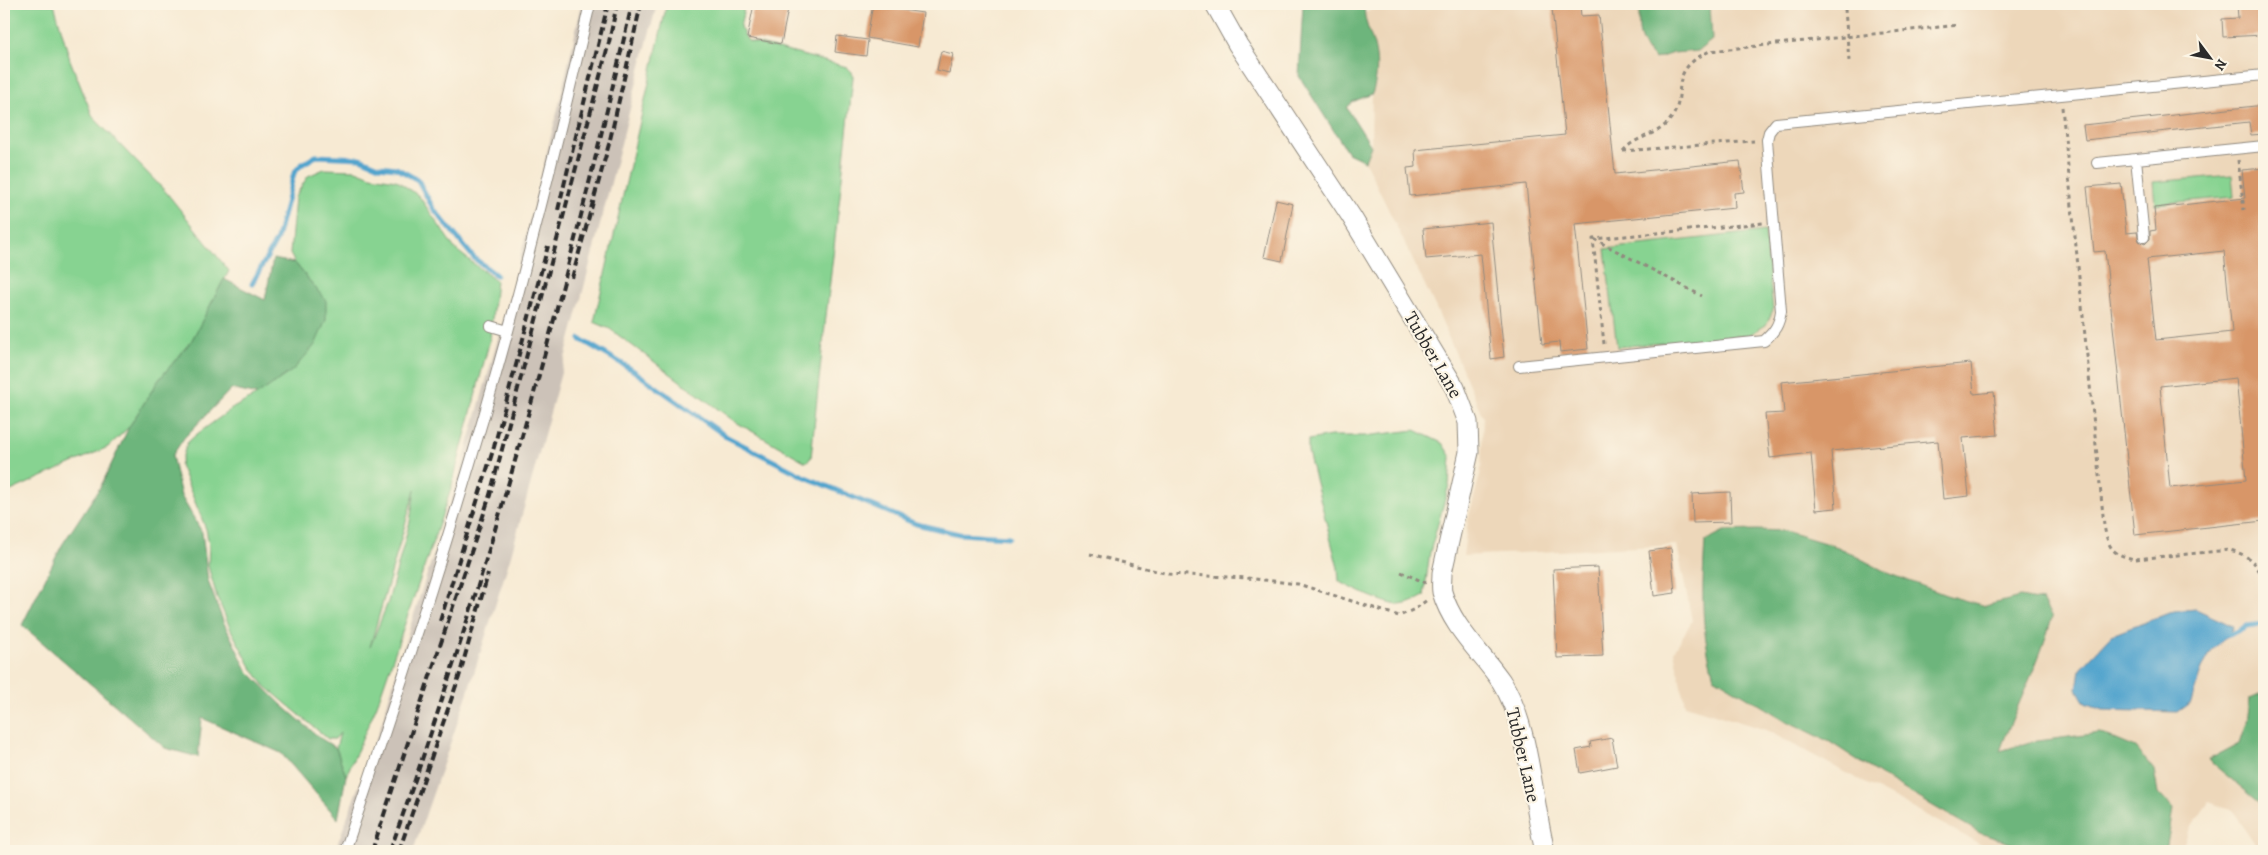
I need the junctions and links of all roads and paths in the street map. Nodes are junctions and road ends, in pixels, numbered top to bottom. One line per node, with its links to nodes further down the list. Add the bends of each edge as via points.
1 (590, 4): 20 (lane)
2 (1215, 4): 26 (street, Tubber Lane, via 1238,45 1351,216 1455,388 1468,422 1470,452 1442,573)
3 (1845, 9): 5 (path)
4 (1959, 25): 5 (path)
5 (1847, 36): 6 (path); 9 (path, via 1710,51 1698,56 1685,68 1678,83 1677,109 1667,123 1631,141 1623,151)
6 (1849, 61)
7 (2264, 75): 8 (lane)
8 (2061, 97): 9 (lane, via 1788,121 1776,123); 25 (path, via 2104,526 2110,548 2120,556 2135,559 2230,550 2252,559 2262,573)
9 (1767, 140): 15 (lane)
10 (2264, 146): 11 (lane)
11 (2237, 149): 12 (lane); 14 (path)
12 (2136, 159): 13 (lane); 16 (lane)
13 (2097, 163)
14 (2244, 210)
15 (1774, 222): 17 (path); 21 (lane, via 1781,311 1778,326 1764,341)
16 (2144, 237)
17 (1593, 239): 18 (path); 21 (path)
18 (1702, 296)
19 (491, 326): 20 (lane)
20 (508, 331): 27 (lane, via 452,526)
21 (1606, 358): 22 (lane)
22 (1519, 366)
23 (1090, 554): 26 (path, via 1168,574 1298,584 1398,616 1415,609)
24 (1401, 572): 26 (path)
25 (2264, 586)
26 (1442, 590): 28 (street, Tubber Lane, via 1457,623 1510,698 1523,742)
27 (345, 851)
28 (1545, 851)

